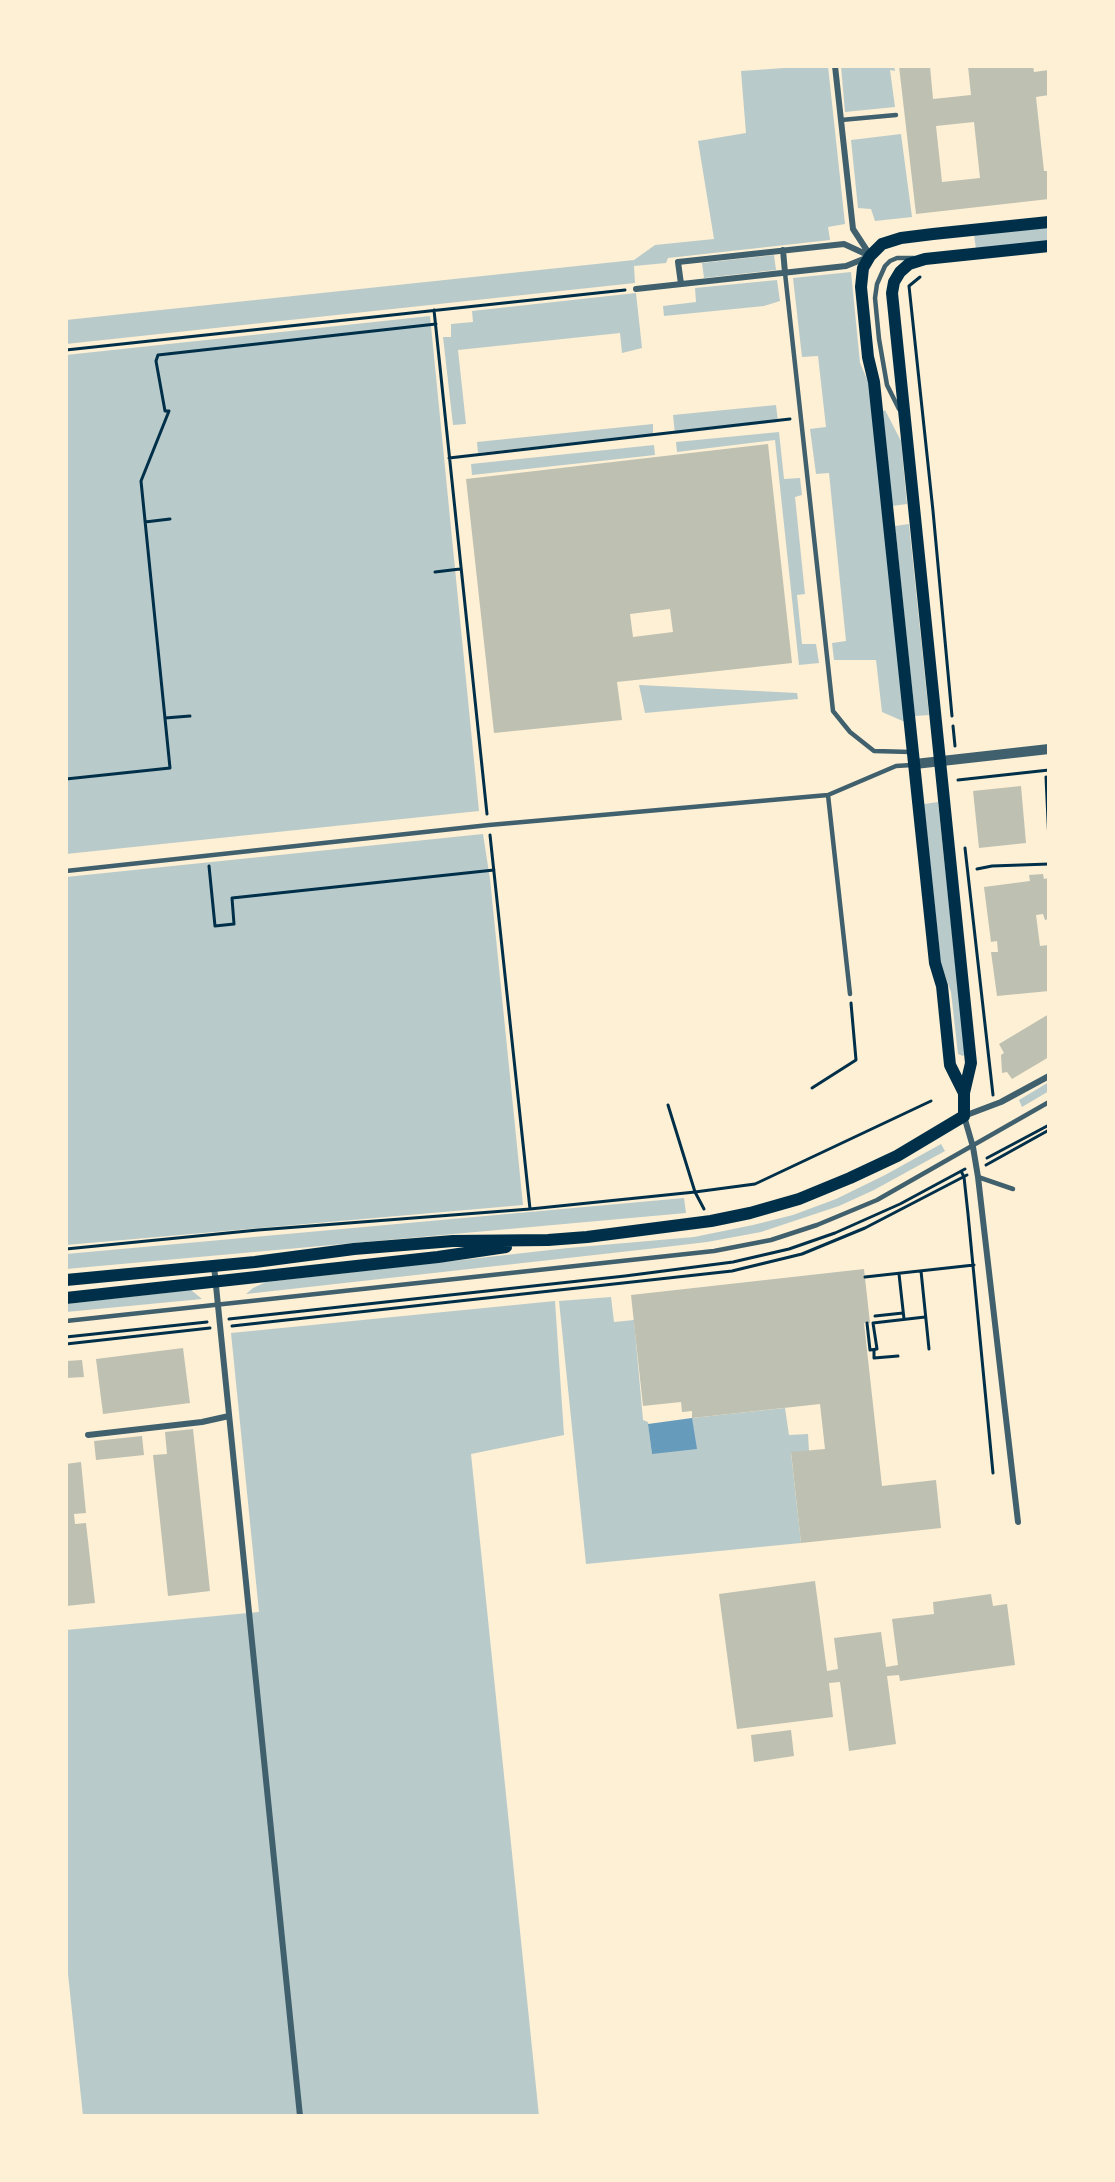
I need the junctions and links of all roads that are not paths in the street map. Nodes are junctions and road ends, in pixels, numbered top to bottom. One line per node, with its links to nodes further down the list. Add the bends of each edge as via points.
1 (835, 66): 3 (street)
2 (896, 116): 3 (lane)
3 (841, 120): 7 (street, via 853,230)
4 (1049, 222): 7 (main road, via 901,238 882,244)
5 (1049, 246): 8 (main road)
6 (783, 250): 7 (street, via 844,244); 10 (street); 11 (street, via 678,262)
7 (870, 256): 9 (lane); 10 (street, via 846,266); 15 (main road, via 863,267 861,287)
8 (925, 259): 9 (lane, via 897,258); 13 (main road, via 900,272 892,293)
9 (885, 266): 13 (lane, via 876,284 879,339 887,385)
10 (785, 273): 11 (street); 15 (lane, via 833,711 874,752)
11 (681, 284): 12 (street)
12 (636, 289)
13 (904, 420): 16 (main road)
14 (1049, 749): 16 (street)
15 (915, 758): 16 (street); 17 (lane); 21 (main road, via 935,963 942,986 950,1065)
16 (941, 761): 21 (main road, via 971,1063)
17 (828, 795): 18 (lane, via 489,825); 19 (lane)
18 (66, 871)
19 (850, 994)
20 (1049, 1076): 23 (street)
21 (964, 1093): 23 (main road)
22 (1049, 1102): 24 (lane)
23 (964, 1116): 24 (street); 27 (main road, via 897,1156 799,1199 711,1221)
24 (973, 1146): 25 (street); 32 (lane, via 877,1200 817,1226 771,1240 714,1251)
25 (978, 1178): 26 (lane); 36 (street)
26 (1013, 1189)
27 (548, 1240): 28 (main road, via 453,1241); 30 (main road, via 438,1257)
28 (214, 1265): 29 (main road); 30 (street)
29 (66, 1280)
30 (216, 1282): 31 (main road); 32 (street)
31 (66, 1298)
32 (218, 1305): 33 (lane); 34 (street)
33 (66, 1321)
34 (229, 1416): 35 (street); 37 (street)
35 (88, 1435)
36 (1017, 1522)
37 (300, 2116)

